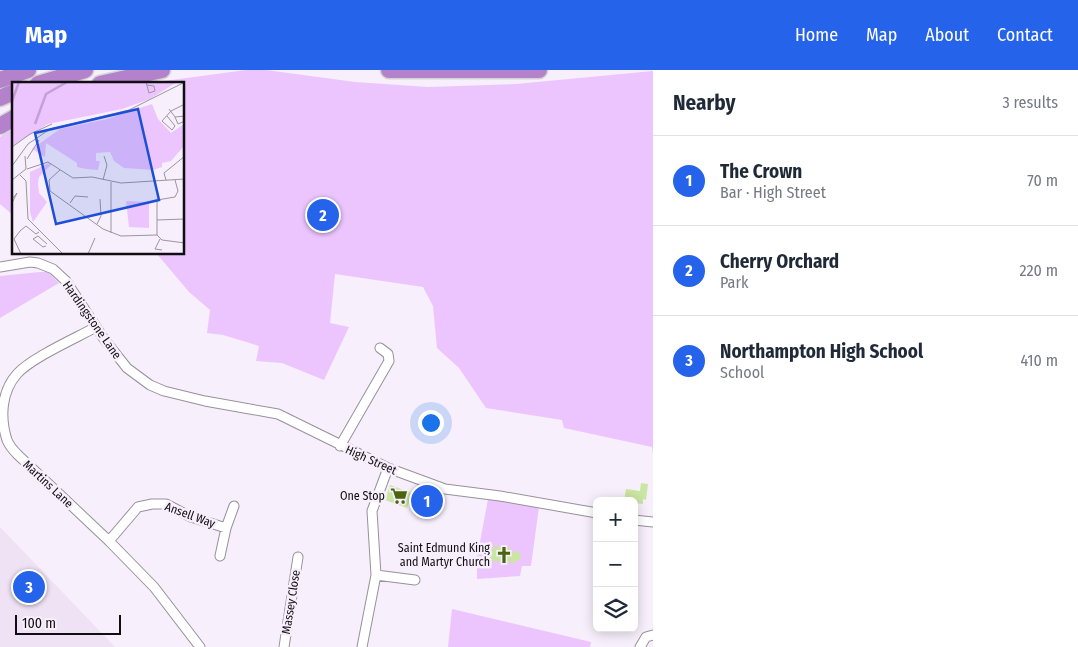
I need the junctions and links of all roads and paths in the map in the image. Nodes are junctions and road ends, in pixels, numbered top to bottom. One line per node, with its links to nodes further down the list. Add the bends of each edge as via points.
1 (28, 70): 6 (highway)
2 (85, 70): 7 (highway)
3 (162, 70): 8 (highway)
4 (390, 70): 5 (highway)
5 (539, 70)
6 (0, 80)
7 (45, 82)
8 (109, 82)
9 (12, 93): 10 (highway)
10 (0, 98)
11 (12, 119): 12 (highway)
12 (0, 126)
13 (0, 267): 14 (street, Hardingstone Lane, via 30,262 53,269 66,280)
14 (96, 327): 16 (street, Hardingstone Lane, via 114,354 150,386 178,396); 24 (street, Martins Lane, via 17,374 5,392 1,409 7,440 18,456)
15 (380, 348): 17 (street, via 388,354 389,361)
16 (239, 407): 17 (street, High Street, via 278,414)
17 (340, 446): 18 (street, High Street)
18 (388, 468): 20 (street, High Street, via 445,490); 27 (street, via 372,511)
19 (234, 506): 23 (street, Ansell Way)
20 (593, 512)
21 (638, 520): 22 (street)
22 (653, 522)
23 (226, 528): 24 (street, Ansell Way, via 166,504 152,504 138,507); 25 (street, Ansell Way)
24 (109, 541): 30 (street, Martins Lane, via 154,587)
25 (220, 556)
26 (298, 557): 31 (street, Massey Close)
27 (376, 575): 28 (street); 32 (street)
28 (415, 580)
29 (653, 635): 33 (street, via 646,637)
30 (200, 647)
31 (284, 647)
32 (362, 647)
33 (640, 647)

